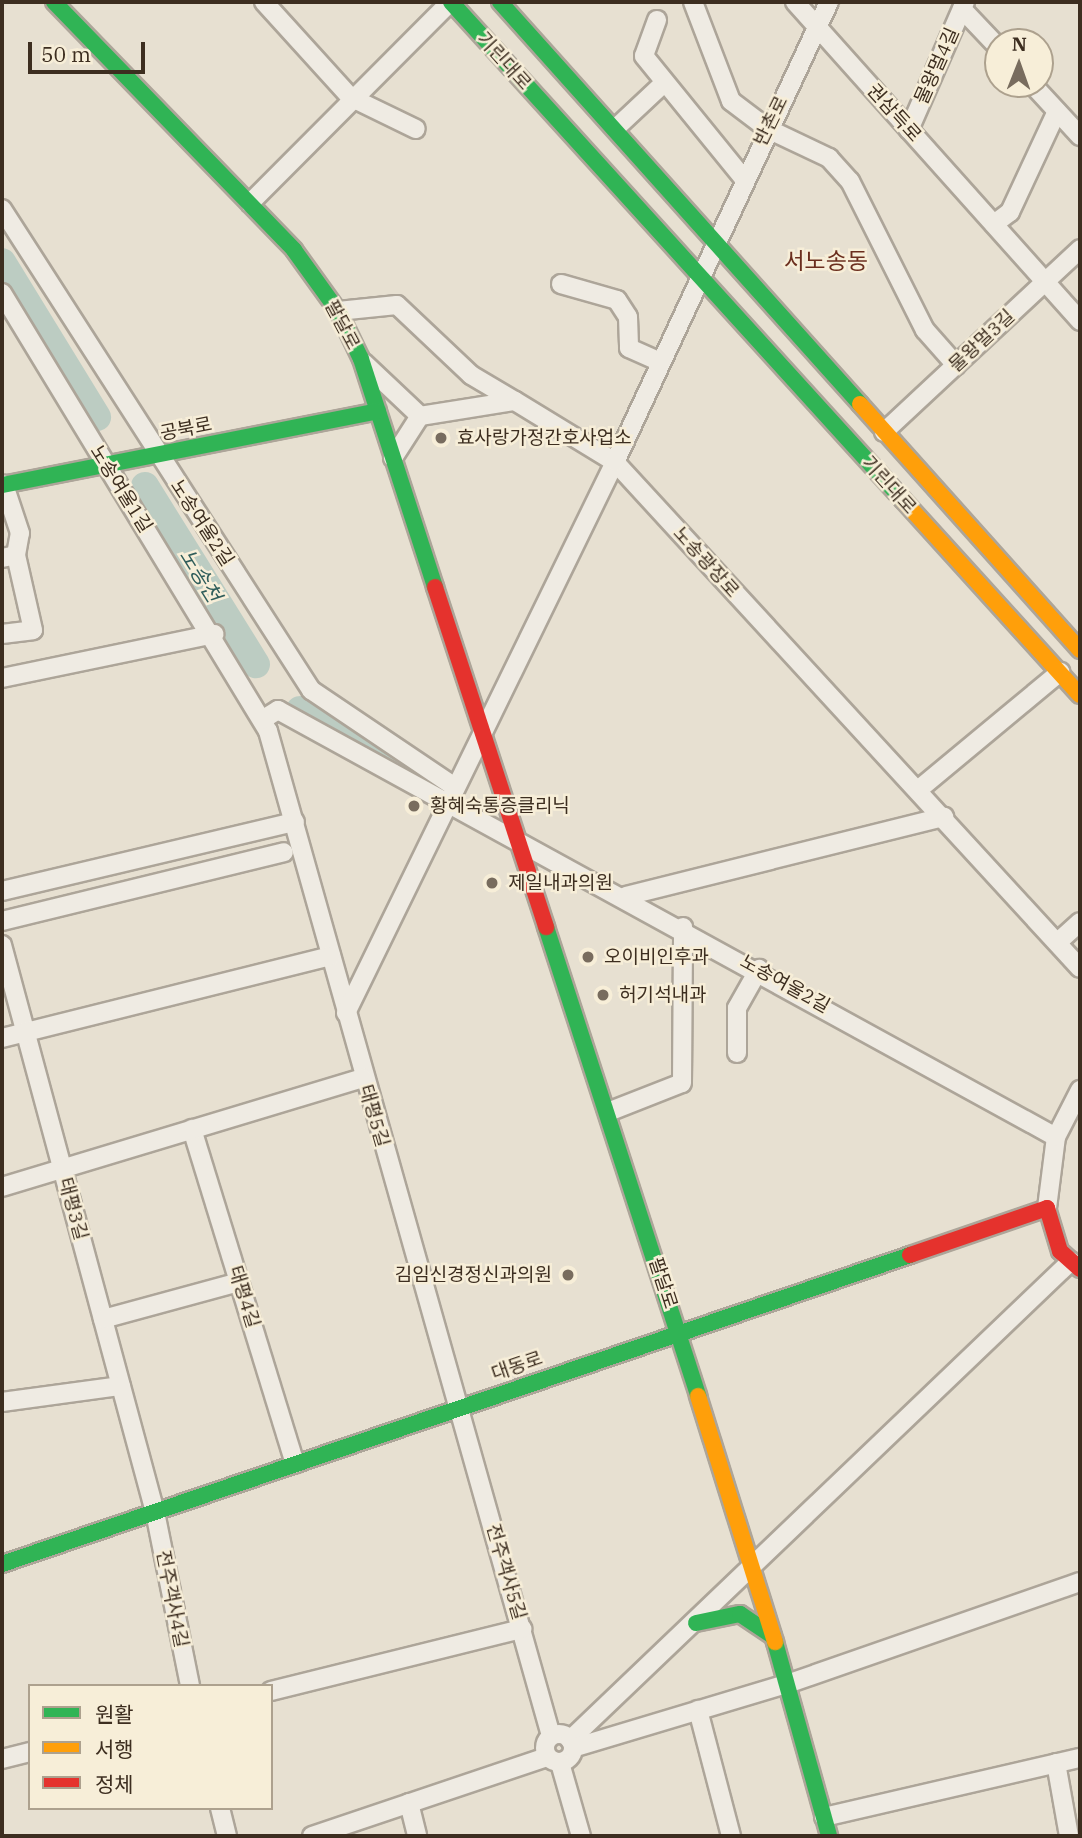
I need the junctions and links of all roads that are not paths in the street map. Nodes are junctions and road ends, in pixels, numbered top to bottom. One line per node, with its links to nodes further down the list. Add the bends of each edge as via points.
1 (54, 2): 22 (street, 팔달로)
2 (264, 2): 13 (street)
3 (450, 2): 13 (street); 27 (street, 기린대로)
4 (500, 2): 16 (street, 기린대로)
5 (693, 2): 18 (street, via 731,101)
6 (795, 2): 10 (street, 권삼득로)
7 (829, 2): 10 (street, 반촌로)
8 (963, 5): 11 (street); 19 (street, 물왕멀4길)
9 (657, 20): 12 (street, via 644,56)
10 (817, 27): 18 (street, 반촌로); 19 (street, 권삼득로)
11 (984, 30)
12 (664, 83): 16 (street); 21 (street)
13 (350, 97): 17 (street); 22 (street)
14 (1045, 98): 15 (street)
15 (1057, 111): 20 (street); 24 (street, via 1010,212)
16 (617, 127): 25 (street, 기린대로)
17 (416, 128)
18 (768, 129): 21 (street, 반촌로); 35 (street, via 829,158 850,181 925,330)
19 (909, 130): 24 (street, 권삼득로)
20 (1080, 136)
21 (744, 179): 25 (street, 반촌로)
22 (250, 203): 31 (street, 팔달로)
23 (2, 209): 40 (street, 노송여울2길)
24 (994, 224): 28 (street, 권삼득로)
25 (715, 242): 27 (street); 39 (street, 기린대로)
26 (1080, 249): 28 (street, 물왕멀3길)
27 (699, 275): 34 (street); 49 (street, 기린대로)
28 (1046, 281): 32 (street, 권삼득로); 35 (street, 물왕멀3길)
29 (561, 284): 34 (street, via 617,300 628,317 629,348)
30 (2, 293): 43 (street, 노송여울1길)
31 (338, 311): 33 (street, 팔달로); 36 (street, 노송광장로, via 397,304 471,375)
32 (1080, 321)
33 (361, 359): 37 (street, 팔달로); 38 (street)
34 (658, 361): 42 (street)
35 (956, 365): 39 (street, 물왕멀3길)
36 (515, 401): 38 (street); 42 (street, 노송광장로)
37 (378, 411): 40 (street, 공북로); 41 (street, 팔달로)
38 (420, 416): 41 (street)
39 (884, 432): 48 (street, 기린대로)
40 (158, 456): 43 (street, 공북로); 54 (street, 노송여울2길, via 311,690)
41 (393, 458): 53 (street, 팔달로)
42 (615, 462): 53 (street); 55 (street, 노송광장로)
43 (105, 465): 44 (street, 공북로); 47 (street, 노송여울1길)
44 (3, 485): 45 (street, via 20,533)
45 (9, 557): 46 (street, via 33,630)
46 (2, 634)
47 (214, 634): 50 (street); 52 (street, 노송여울1길)
48 (1080, 650)
49 (1060, 672): 51 (street, 기린대로); 55 (street)
50 (2, 678)
51 (1080, 695)
52 (262, 720): 56 (street, 노송여울2길, via 278,710); 58 (street, 태평5길)
53 (482, 735): 54 (street); 59 (street, 팔달로)
54 (454, 787): 56 (street)
55 (918, 790): 57 (street, 노송광장로)
56 (445, 805): 59 (street, 노송여울2길); 71 (street)
57 (944, 817): 62 (street); 66 (street, 노송광장로)
58 (295, 822): 61 (street); 68 (street, 태평5길)
59 (514, 834): 62 (street, 노송여울2길); 77 (street, 팔달로)
60 (284, 852): 63 (street)
61 (2, 891)
62 (626, 896): 65 (street, 노송여울2길)
63 (2, 920)
64 (1080, 922): 66 (street)
65 (683, 927): 70 (street, 노송여울2길); 77 (street, via 682,1083)
66 (1059, 941): 69 (street, 노송광장로)
67 (2, 945): 72 (street, 태평3길)
68 (331, 956): 71 (street, 태평5길); 72 (street)
69 (1080, 968)
70 (759, 969): 74 (street, via 737,1008); 79 (street, 노송여울2길)
71 (346, 1013): 75 (street, 태평5길)
72 (25, 1032): 73 (street); 80 (street, 태평3길)
73 (2, 1038)
74 (737, 1053)
75 (363, 1078): 78 (street); 89 (street, 태평5길)
76 (1080, 1090): 79 (street)
77 (608, 1112): 86 (street, 팔달로)
78 (192, 1129): 80 (street); 84 (street, 태평4길)
79 (1056, 1137): 82 (street)
80 (62, 1169): 81 (street); 85 (street, 태평3길)
81 (2, 1187)
82 (1047, 1208): 83 (street, via 1060,1251); 86 (street, 대동로)
83 (1076, 1265): 93 (street)
84 (239, 1282): 85 (street); 90 (street, 태평4길)
85 (103, 1319): 87 (street, 태평3길)
86 (679, 1333): 89 (street, 대동로); 93 (street, 팔달로)
87 (121, 1386): 88 (street); 91 (street, 태평3길)
88 (2, 1402)
89 (459, 1408): 90 (street, 대동로); 96 (street, 전주객사5길)
90 (295, 1464): 91 (street, 대동로)
91 (155, 1512): 92 (street, 대동로); 98 (street, 전주객사4길)
92 (2, 1564)
93 (754, 1568): 95 (street); 97 (street, 팔달로)
94 (1080, 1582): 99 (street)
95 (696, 1623): 97 (street, via 740,1614); 103 (street)
96 (522, 1629): 100 (street); 102 (street, 전주객사5길)
97 (773, 1636): 99 (street, 팔달로)
98 (190, 1684)
99 (787, 1684): 101 (street); 111 (street, 팔달로)
100 (273, 1691)
101 (698, 1710): 103 (street); 116 (street)
102 (551, 1736): 103 (street); 107 (street)
103 (572, 1744): 107 (street)
104 (28, 1752): 106 (street)
105 (1080, 1758): 108 (street)
106 (2, 1759)
107 (553, 1760): 109 (street); 115 (street)
108 (1056, 1763): 111 (street); 118 (street)
109 (409, 1803): 113 (street); 114 (street)
110 (220, 1810): 112 (street)
111 (824, 1817): 117 (street, 팔달로)
112 (227, 1836)
113 (312, 1836)
114 (417, 1836)
115 (581, 1836)
116 (731, 1836)
117 (829, 1836)
118 (1069, 1836)

